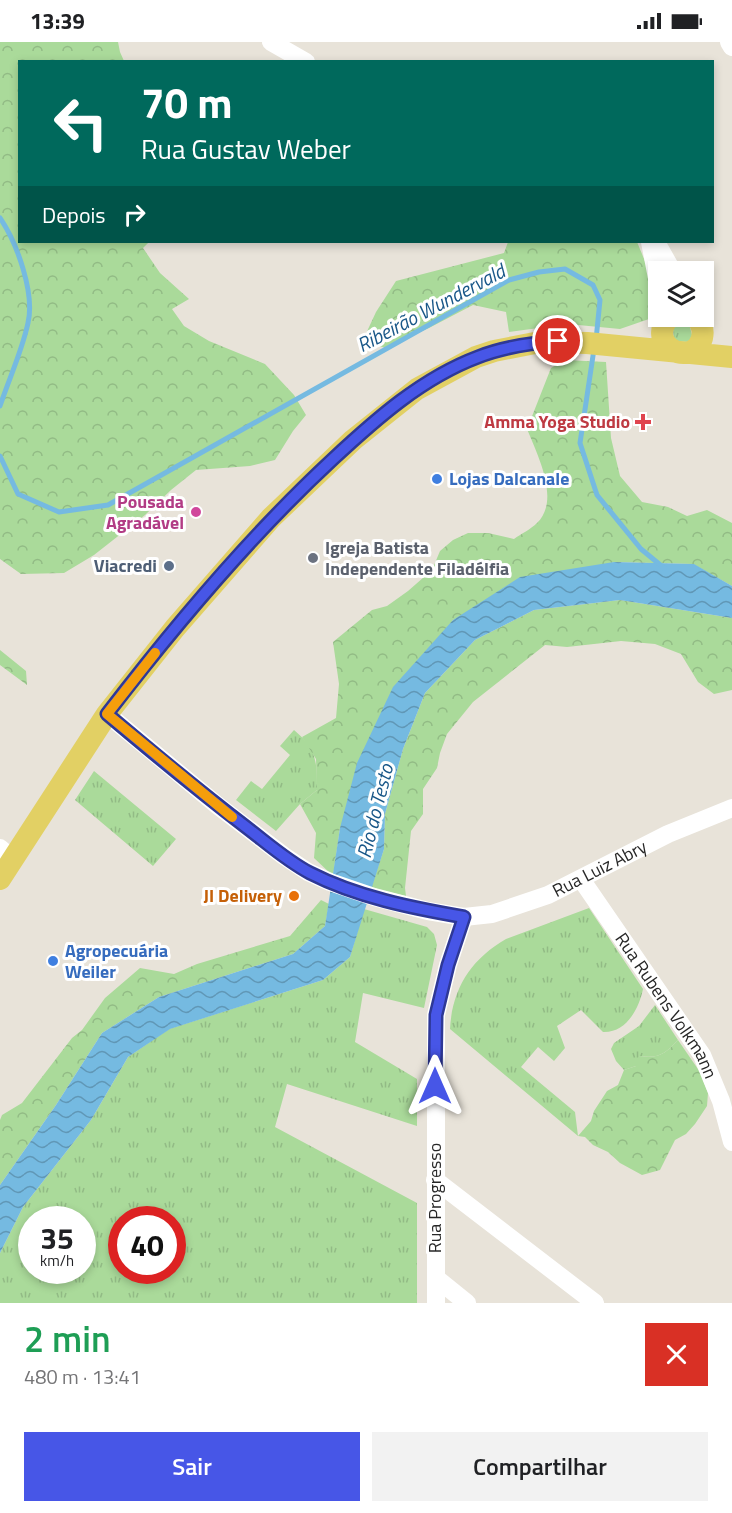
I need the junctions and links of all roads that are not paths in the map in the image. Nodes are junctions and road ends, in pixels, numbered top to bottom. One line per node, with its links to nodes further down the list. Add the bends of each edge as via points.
1 (271, 42): 4 (street)
2 (729, 42): 3 (street)
3 (732, 47)
4 (302, 60)
5 (650, 243): 7 (street)
6 (658, 243): 8 (street)
7 (654, 261)
8 (667, 261)
9 (648, 326): 13 (main road)
10 (664, 327): 14 (main road, via 664,341)
11 (699, 327): 14 (main road, via 698,346)
12 (705, 327): 15 (main road)
13 (604, 345): 14 (main road); 16 (main road, via 540,342 485,354 417,389 346,447 271,518)
14 (679, 353): 15 (main road)
15 (732, 355)
16 (107, 714): 18 (main road); 21 (street, Rua Luiz Abry, via 217,805 308,872 374,897)
17 (732, 808): 20 (street, Rua Luiz Abry, via 697,820)
18 (7, 853): 19 (main road)
19 (0, 879)
20 (581, 879): 21 (street, Rua Luiz Abry, via 519,907); 22 (street, Rua Rubens Volkmann, via 702,1055)
21 (464, 917): 23 (street, Rua Progresso, via 436,1015)
22 (732, 1142)
23 (435, 1180): 24 (street, Rua Progresso); 27 (street)
24 (436, 1278): 25 (street, Rua Progresso); 26 (street)
25 (436, 1303)
26 (467, 1303)
27 (595, 1303)

